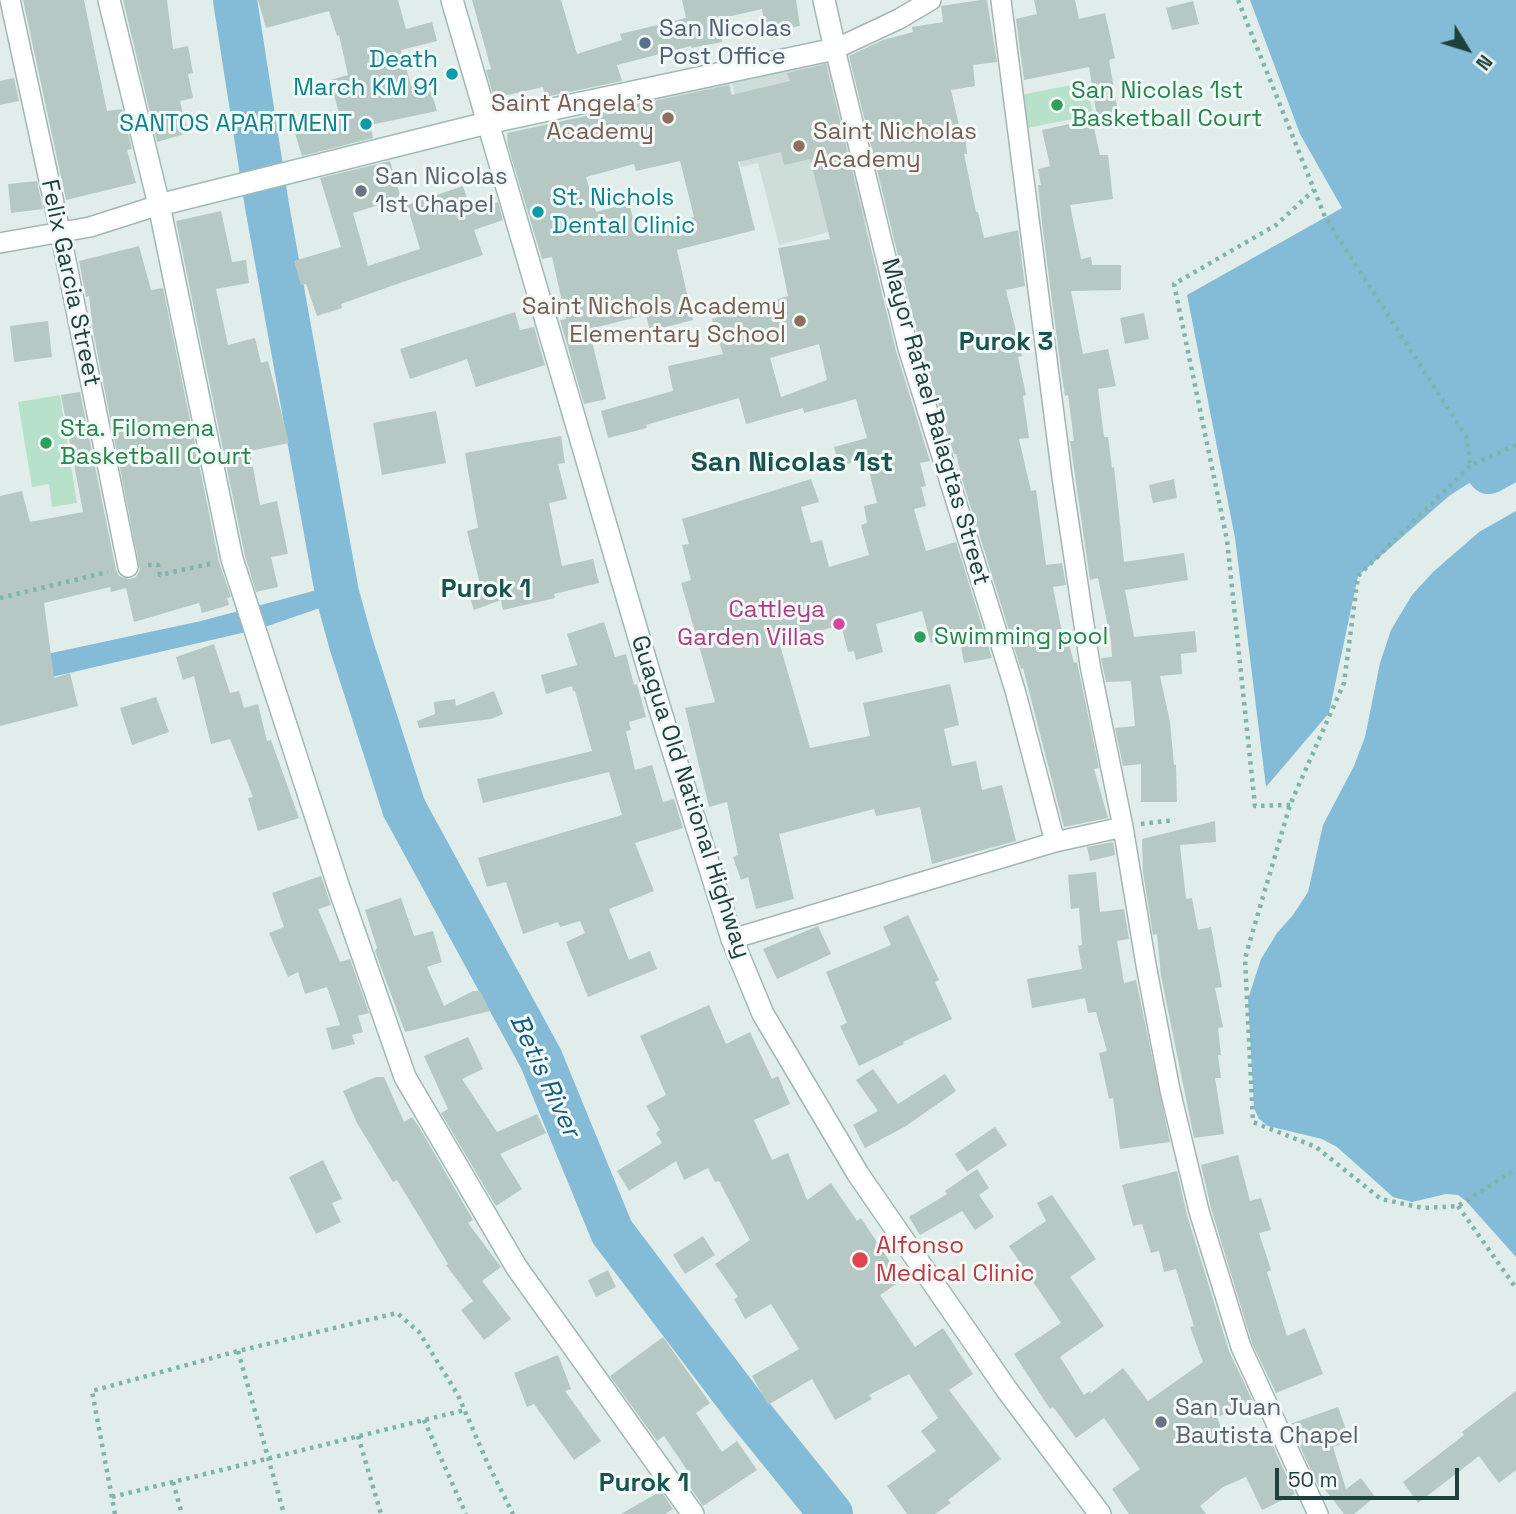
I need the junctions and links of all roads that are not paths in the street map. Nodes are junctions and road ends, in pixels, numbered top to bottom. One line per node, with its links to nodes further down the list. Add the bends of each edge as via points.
1 (10, 0): 10 (street, Felix Garcia Street)
2 (109, 0): 9 (street)
3 (452, 0): 8 (street, Guagua Old National Highway)
4 (824, 0): 7 (street, Mayor Rafael Balagtas Street)
5 (931, 0): 7 (street)
6 (1001, 0): 13 (street, via 1062,477 1090,665)
7 (835, 49): 8 (street); 14 (street, Mayor Rafael Balagtas Street, via 908,348 1015,690)
8 (487, 123): 9 (street); 15 (street, Guagua Old National Highway)
9 (159, 205): 10 (street, via 90,227); 16 (street, via 232,559 405,1077 517,1268)
10 (60, 231): 11 (street); 12 (street, Felix Garcia Street)
11 (0, 243)
12 (128, 567)
13 (1123, 827): 14 (street); 18 (street, via 1170,1090 1199,1210 1241,1347)
14 (1055, 842): 15 (street)
15 (732, 939): 17 (street, Guagua Old National Highway, via 763,1014 858,1174 1007,1390)
16 (693, 1514)
17 (1100, 1514)
18 (1318, 1514)

